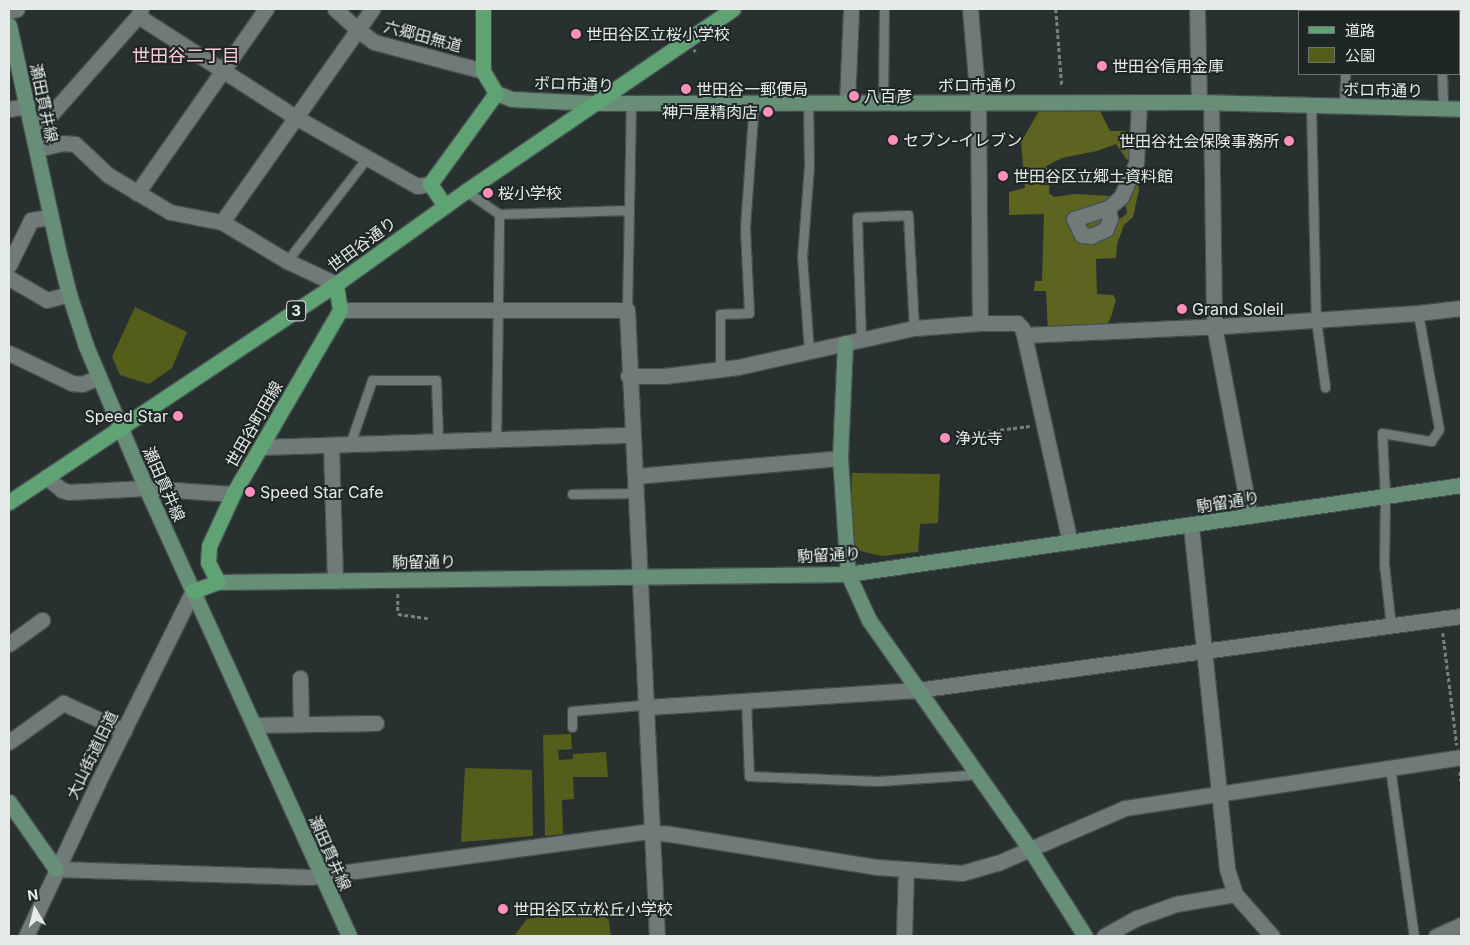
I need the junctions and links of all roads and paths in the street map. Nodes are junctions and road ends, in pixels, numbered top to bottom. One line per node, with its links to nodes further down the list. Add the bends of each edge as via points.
1 (17, 9): 12 (street)
2 (266, 9): 18 (street)
3 (335, 9): 16 (street, 六郷田無道)
4 (372, 9): 16 (street)
5 (483, 9): 19 (main road)
6 (733, 9): 32 (main road, 世田谷通り / 3)
7 (851, 9): 25 (street)
8 (884, 9): 26 (lane)
9 (970, 9): 27 (street)
10 (1056, 9): 28 (path)
11 (1197, 9): 31 (street)
12 (9, 11)
13 (139, 12): 18 (street); 40 (street, via 45,120)
14 (9, 26): 33 (street, 瀬田貫井線)
15 (679, 28): 17 (path, bridge)
16 (358, 30): 19 (street, 六郷田無道, via 374,42); 39 (street)
17 (696, 52)
18 (222, 70): 39 (street); 45 (street)
19 (483, 71): 22 (main road)
20 (1345, 75): 35 (lane)
21 (1442, 75): 37 (lane)
22 (496, 93): 32 (street, ボロ市通り, via 512,99); 43 (main road)
23 (754, 102): 24 (street, ボロ市通り); 30 (street, ボロ市通り); 71 (lane, via 745,227 748,313 720,314)
24 (808, 102): 25 (street, ボロ市通り); 69 (lane, via 809,166 802,256)
25 (847, 102): 26 (street, ボロ市通り)
26 (884, 102): 27 (street, ボロ市通り)
27 (978, 102): 28 (street, ボロ市通り); 63 (street)
28 (1063, 102): 29 (street, ボロ市通り)
29 (1139, 102): 31 (street, ボロ市通り); 47 (street, via 1136,164 1120,197)
30 (631, 103): 32 (street, ボロ市通り); 48 (lane)
31 (1205, 103): 34 (street, ボロ市通り); 64 (street)
32 (594, 104): 44 (main road, 世田谷通り / 3)
33 (27, 106): 36 (street); 40 (street, 瀬田貫井線)
34 (1311, 106): 35 (street, ボロ市通り); 62 (lane)
35 (1344, 107): 37 (street, ボロ市通り)
36 (9, 109)
37 (1443, 109): 38 (street, ボロ市通り)
38 (1461, 109)
39 (297, 118): 42 (street); 51 (street)
40 (31, 124): 41 (street, 瀬田貫井線)
41 (36, 149): 45 (street, via 62,143 75,144 108,175); 50 (street, 瀬田貫井線)
42 (367, 158): 43 (street, via 417,186); 52 (lane)
43 (430, 184): 46 (main road)
44 (466, 191): 46 (main road, 世田谷通り / 3); 49 (lane)
45 (137, 193): 51 (street, via 170,212)
46 (445, 206): 55 (main road, 世田谷通り / 3)
47 (1108, 208)
48 (629, 210): 49 (lane); 59 (lane)
49 (500, 214): 60 (lane)
50 (50, 217): 53 (street, via 31,220); 56 (street, 瀬田貫井線)
51 (222, 222): 52 (street)
52 (286, 261): 55 (street)
53 (9, 265)
54 (9, 278): 56 (street, via 47,300)
55 (336, 284): 58 (main road); 76 (main road, 世田谷通り / 3)
56 (69, 294): 73 (street, 瀬田貫井線)
57 (1461, 308): 61 (street)
58 (340, 310): 60 (street); 83 (main road, 世田谷町田線 / 3)
59 (627, 310): 60 (street); 72 (street)
60 (497, 311): 79 (lane)
61 (1418, 313): 62 (street); 92 (lane, via 1439,429 1431,441 1382,433)
62 (1316, 320): 64 (street); 74 (lane)
63 (980, 323): 65 (street); 66 (street, via 1017,323)
64 (1214, 326): 66 (street); 94 (street)
65 (914, 328): 67 (street); 67 (lane, via 908,215 857,217)
66 (1024, 335): 75 (street)
67 (861, 340): 68 (street)
68 (845, 343): 69 (street); 84 (street)
69 (809, 351): 71 (street)
70 (9, 353): 73 (street, via 72,383 82,384)
71 (720, 369): 72 (street, via 664,376)
72 (628, 376): 78 (street)
73 (99, 377): 76 (street, 瀬田貫井線)
74 (1324, 387)
75 (1044, 425): 77 (path); 96 (street)
76 (120, 427): 86 (main road, 世田谷通り / 3); 88 (street, 瀬田貫井線)
77 (981, 432)
78 (632, 435): 79 (street); 85 (street)
79 (496, 439): 80 (street)
80 (438, 441): 81 (street); 81 (lane, via 436,380 372,380)
81 (350, 444): 82 (street)
82 (331, 445): 83 (street); 100 (street)
83 (262, 447): 90 (main road, 世田谷町田線 / 3)
84 (840, 458): 85 (street); 97 (street)
85 (635, 476): 89 (street)
86 (46, 477): 88 (street, via 69,492); 93 (main road, 世田谷通り / 3)
87 (1461, 485): 92 (street, 駒留通り)
88 (146, 488): 90 (street); 102 (street, 瀬田貫井線)
89 (636, 493): 91 (lane); 98 (street)
90 (233, 494): 101 (main road, 世田谷町田線 / 3, via 207,551 208,562)
91 (572, 494)
92 (1385, 497): 94 (street, 駒留通り); 107 (lane, via 1384,564)
93 (9, 502)
94 (1250, 516): 95 (street, 駒留通り)
95 (1191, 526): 96 (street, 駒留通り); 109 (street)
96 (1070, 542): 97 (street, 駒留通り)
97 (848, 574): 98 (street, 駒留通り); 111 (street, via 869,620)
98 (641, 577): 99 (street, 駒留通り); 113 (street)
99 (397, 580): 100 (street, 駒留通り); 104 (path, via 398,614)
100 (335, 581): 101 (street, 駒留通り)
101 (218, 582): 102 (main road, 駒留通り)
102 (193, 591): 116 (street, 瀬田貫井線); 118 (street, 大山街道旧道)
103 (1461, 616): 105 (street)
104 (428, 618)
105 (1442, 619): 107 (street); 120 (path)
106 (42, 620): 108 (street)
107 (1391, 627): 109 (street)
108 (9, 644)
109 (1204, 651): 111 (street); 124 (street)
110 (300, 678): 115 (street)
111 (917, 690): 112 (street); 122 (street)
112 (746, 699): 113 (street); 122 (lane, via 749,776 878,782 969,775)
113 (647, 707): 117 (lane, via 572,711); 126 (street)
114 (376, 723): 115 (street)
115 (302, 724): 116 (street)
116 (254, 725): 130 (street, 瀬田貫井線)
117 (572, 727)
118 (124, 731): 119 (street, via 63,703); 129 (street, 大山街道旧道)
119 (9, 742)
120 (1460, 757): 121 (street); 123 (path)
121 (1390, 768): 124 (street); 140 (lane)
122 (975, 771): 127 (street)
123 (1461, 781)
124 (1218, 793): 127 (street, via 1125,808); 131 (street, via 1227,869)
125 (9, 802): 129 (street)
126 (652, 832): 128 (street, via 877,867); 130 (street); 135 (street)
127 (1030, 849): 128 (street, via 998,863 962,873); 137 (street)
128 (906, 868): 136 (street)
129 (56, 869): 130 (street); 133 (street, 大山街道旧道)
130 (322, 877): 134 (street, 瀬田貫井線)
131 (1235, 894): 138 (street, via 1176,904 1137,918); 139 (street)
132 (1461, 925): 141 (street)
133 (26, 936)
134 (349, 936)
135 (657, 936)
136 (904, 936)
137 (1085, 936)
138 (1104, 936)
139 (1272, 936)
140 (1414, 936)
141 (1436, 936)

